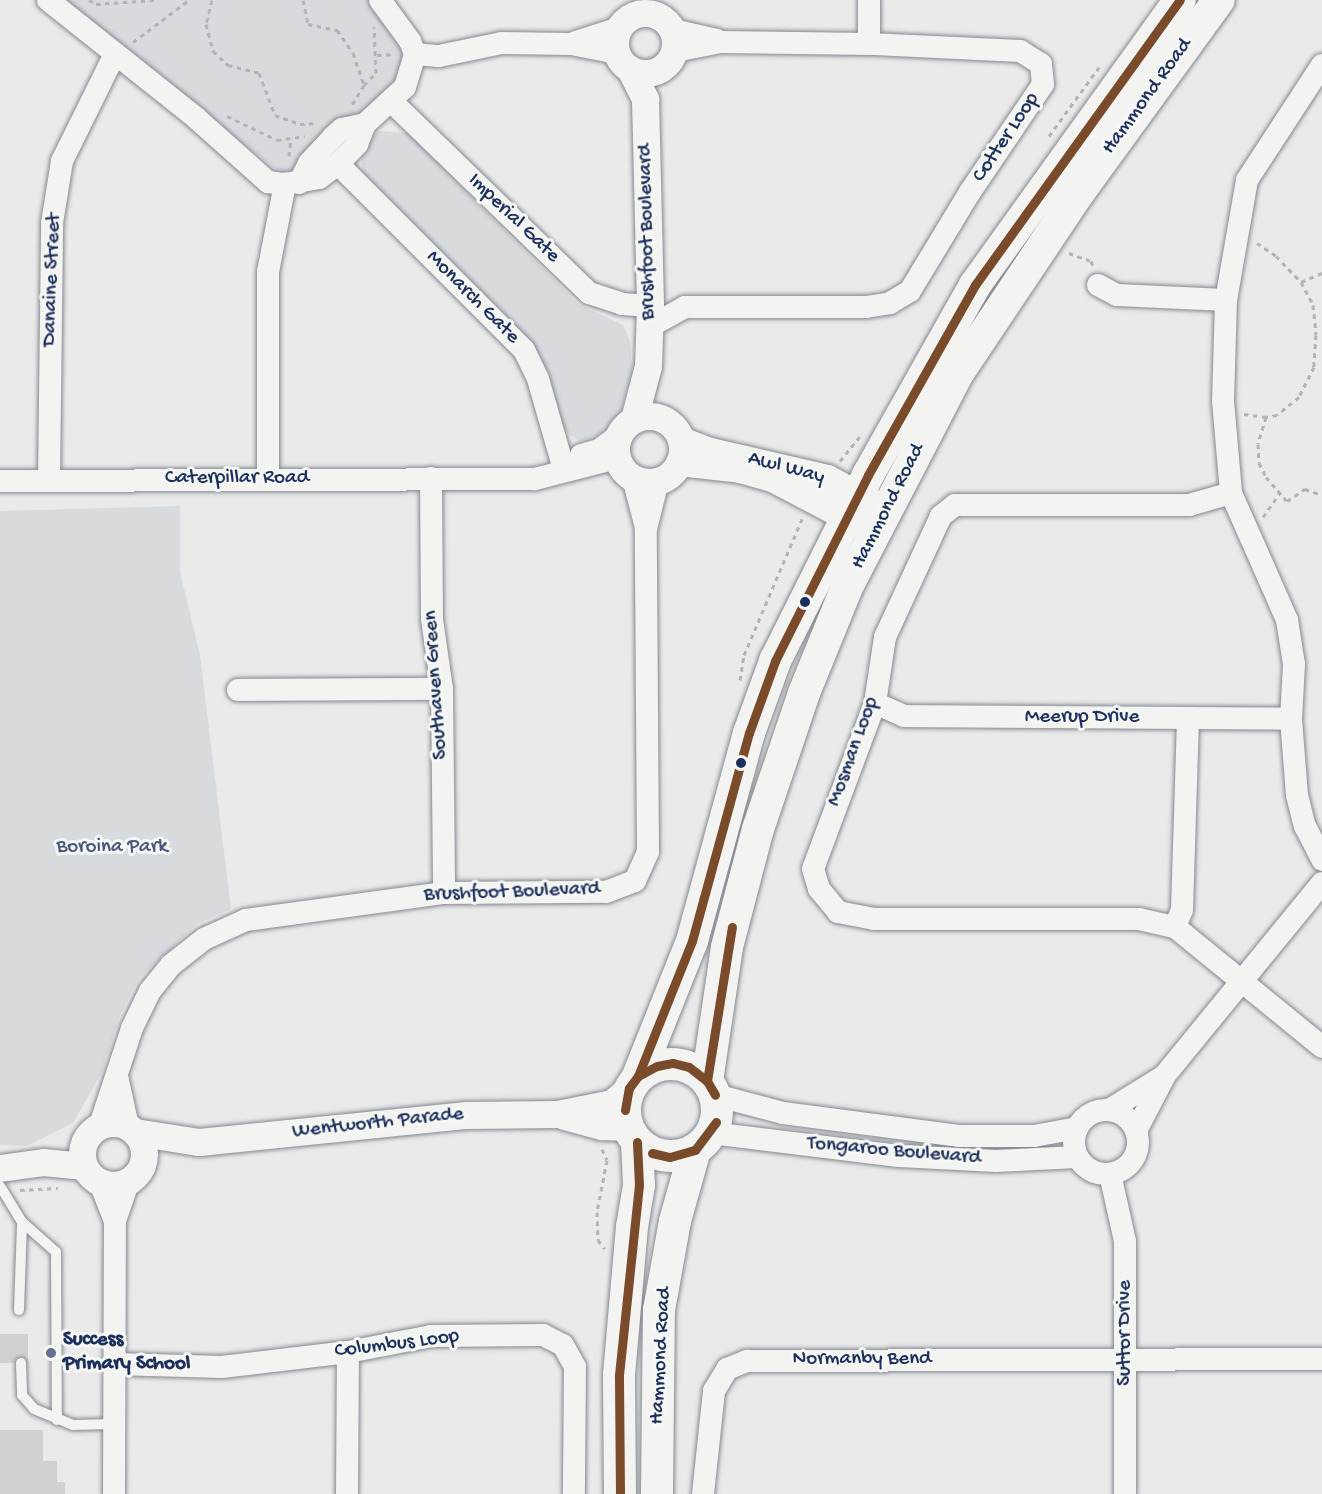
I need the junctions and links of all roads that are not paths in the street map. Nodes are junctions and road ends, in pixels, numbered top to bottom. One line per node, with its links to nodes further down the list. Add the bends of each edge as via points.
1 (48, 0): 10 (street)
2 (869, 0): 8 (street)
3 (1180, 0): 31 (main road, Hammond Road, via 975,285)
4 (1219, 0): 32 (main road, Hammond Road, via 1080,191 958,373)
5 (376, 8): 9 (street, via 410,41)
6 (626, 33): 7 (street, via 645,12); 7 (street, via 647,73); 9 (street, via 572,44 502,43 439,56); 12 (street, Brushfoot Boulevard)
7 (666, 33): 8 (street, Cotter Loop, via 721,42); 12 (street)
8 (869, 44): 20 (street, Cotter Loop, via 1020,51 1041,64 1043,84 970,192 910,291 890,303 866,307)
9 (415, 54): 13 (street, via 405,87)
10 (114, 56): 16 (street, via 195,117 268,182); 28 (street, Danaine Street, via 62,161 51,223)
11 (1322, 65): 18 (street, via 1247,180 1241,241)
12 (645, 99): 19 (street, Brushfoot Boulevard)
13 (391, 101): 14 (street); 19 (street, Imperial Gate, via 589,293 622,304)
14 (358, 116): 15 (street, via 357,144); 16 (street, via 333,137)
15 (338, 164): 16 (street, via 319,178); 24 (street, Monarch Gate, via 524,350 538,379)
16 (292, 184): 25 (street, via 268,272)
17 (1098, 285): 18 (street, via 1117,295)
18 (1226, 300): 30 (street, via 1223,401)
19 (649, 305): 20 (street, Cotter Loop); 20 (street, via 655,289); 21 (street, Brushfoot Boulevard)
20 (685, 307)
21 (648, 366): 22 (street, Brushfoot Boulevard); 23 (street, Brushfoot Boulevard)
22 (676, 441): 23 (street); 23 (street, Awl Way, via 651,415); 31 (street, Awl Way, via 740,469)
23 (632, 454): 24 (street, Caterpillar Road, via 599,450); 27 (street, Caterpillar Road, via 535,479); 40 (street, Brushfoot Boulevard, via 646,529 648,852 634,881 606,892)
24 (561, 459): 27 (street, Caterpillar Road)
25 (268, 478): 26 (street, Caterpillar Road); 28 (street, Caterpillar Road)
26 (431, 478): 27 (street, Caterpillar Road); 33 (street, Southaven Green, via 432,619)
27 (474, 478)
28 (49, 480): 29 (street, Caterpillar Road)
29 (0, 481)
30 (1231, 493): 35 (street, Mosman Loop, via 1189,506 955,505 941,516 885,637); 37 (street, via 1287,620 1294,664)
31 (853, 507): 32 (street, Awl Way); 46 (main road, Hammond Road, via 775,661 749,734 692,941)
32 (882, 521): 47 (main road, Hammond Road, via 847,587 804,693 758,829 727,946)
33 (442, 689): 34 (street); 40 (street, Southaven Green)
34 (238, 690)
35 (875, 703): 36 (street, Meerup Drive, via 904,716); 41 (street, Mosman Loop, via 813,869 819,889 838,912 874,919 1139,919)
36 (1188, 718): 37 (street, Meerup Drive); 41 (street, via 1182,910)
37 (1291, 719): 38 (street, via 1297,795 1305,826)
38 (1322, 860)
39 (1322, 883): 42 (street)
40 (444, 893): 44 (street, Brushfoot Boulevard, via 280,913 246,920 204,939 171,965 150,991)
41 (1175, 927): 42 (street)
42 (1241, 979): 43 (street); 45 (street)
43 (1320, 1040)
44 (116, 1074): 51 (street); 56 (street, Brushfoot Boulevard)
45 (1165, 1075): 48 (street); 52 (street)
46 (634, 1082): 47 (main road, via 657,1066 673,1064 689,1067); 49 (street, Wentworth Parade, via 612,1103); 53 (main road, Hammond Road, via 626,1110)
47 (711, 1088): 50 (street, Tongaroo Boulevard, via 783,1113 959,1136 1034,1136); 55 (main road, Hammond Road, via 717,1111)
48 (1109, 1110): 50 (street, via 1090,1114); 52 (street, via 1125,1117)
49 (557, 1114): 53 (street, Wentworth Parade); 54 (street, Wentworth Parade, via 467,1115)
50 (1077, 1128): 57 (street)
51 (132, 1129): 54 (street, Wentworth Parade); 56 (street, Wentworth Parade); 58 (street, via 144,1147)
52 (1136, 1131): 59 (street, via 1133,1159)
53 (632, 1134): 55 (main road, via 652,1153 670,1156); 74 (main road, Hammond Road, via 639,1185 619,1375)
54 (199, 1142): 58 (street, Wentworth Parade)
55 (703, 1142): 57 (street, Tongaroo Boulevard, via 996,1161); 75 (main road, Hammond Road, via 675,1221 659,1310)
56 (92, 1154): 58 (street, Wentworth Parade, via 120,1184); 60 (street, via 43,1162); 61 (street)
57 (1077, 1157): 59 (street, via 1091,1171)
58 (136, 1172): 61 (street)
59 (1110, 1174): 65 (street, Suttor Drive, via 1125,1240)
60 (1, 1182): 62 (lane)
61 (115, 1221): 68 (street)
62 (22, 1222): 63 (lane); 69 (lane, via 56,1252)
63 (19, 1310)
64 (348, 1352): 68 (street, Columbus Loop, via 222,1367); 72 (street); 73 (street, Columbus Loop, via 431,1336 543,1335 563,1345 574,1367)
65 (1127, 1358): 66 (street, Normanby Bend); 76 (street, Normanby Bend, via 747,1361 727,1369 714,1391); 77 (street, Suttor Drive)
66 (1322, 1359)
67 (21, 1363): 69 (lane, via 22,1395 34,1409)
68 (114, 1364): 70 (street)
69 (57, 1420): 70 (lane, via 73,1425)
70 (113, 1424): 71 (street)
71 (114, 1494)
72 (347, 1494)
73 (574, 1494)
74 (620, 1494)
75 (657, 1494)
76 (703, 1494)
77 (1125, 1494)

